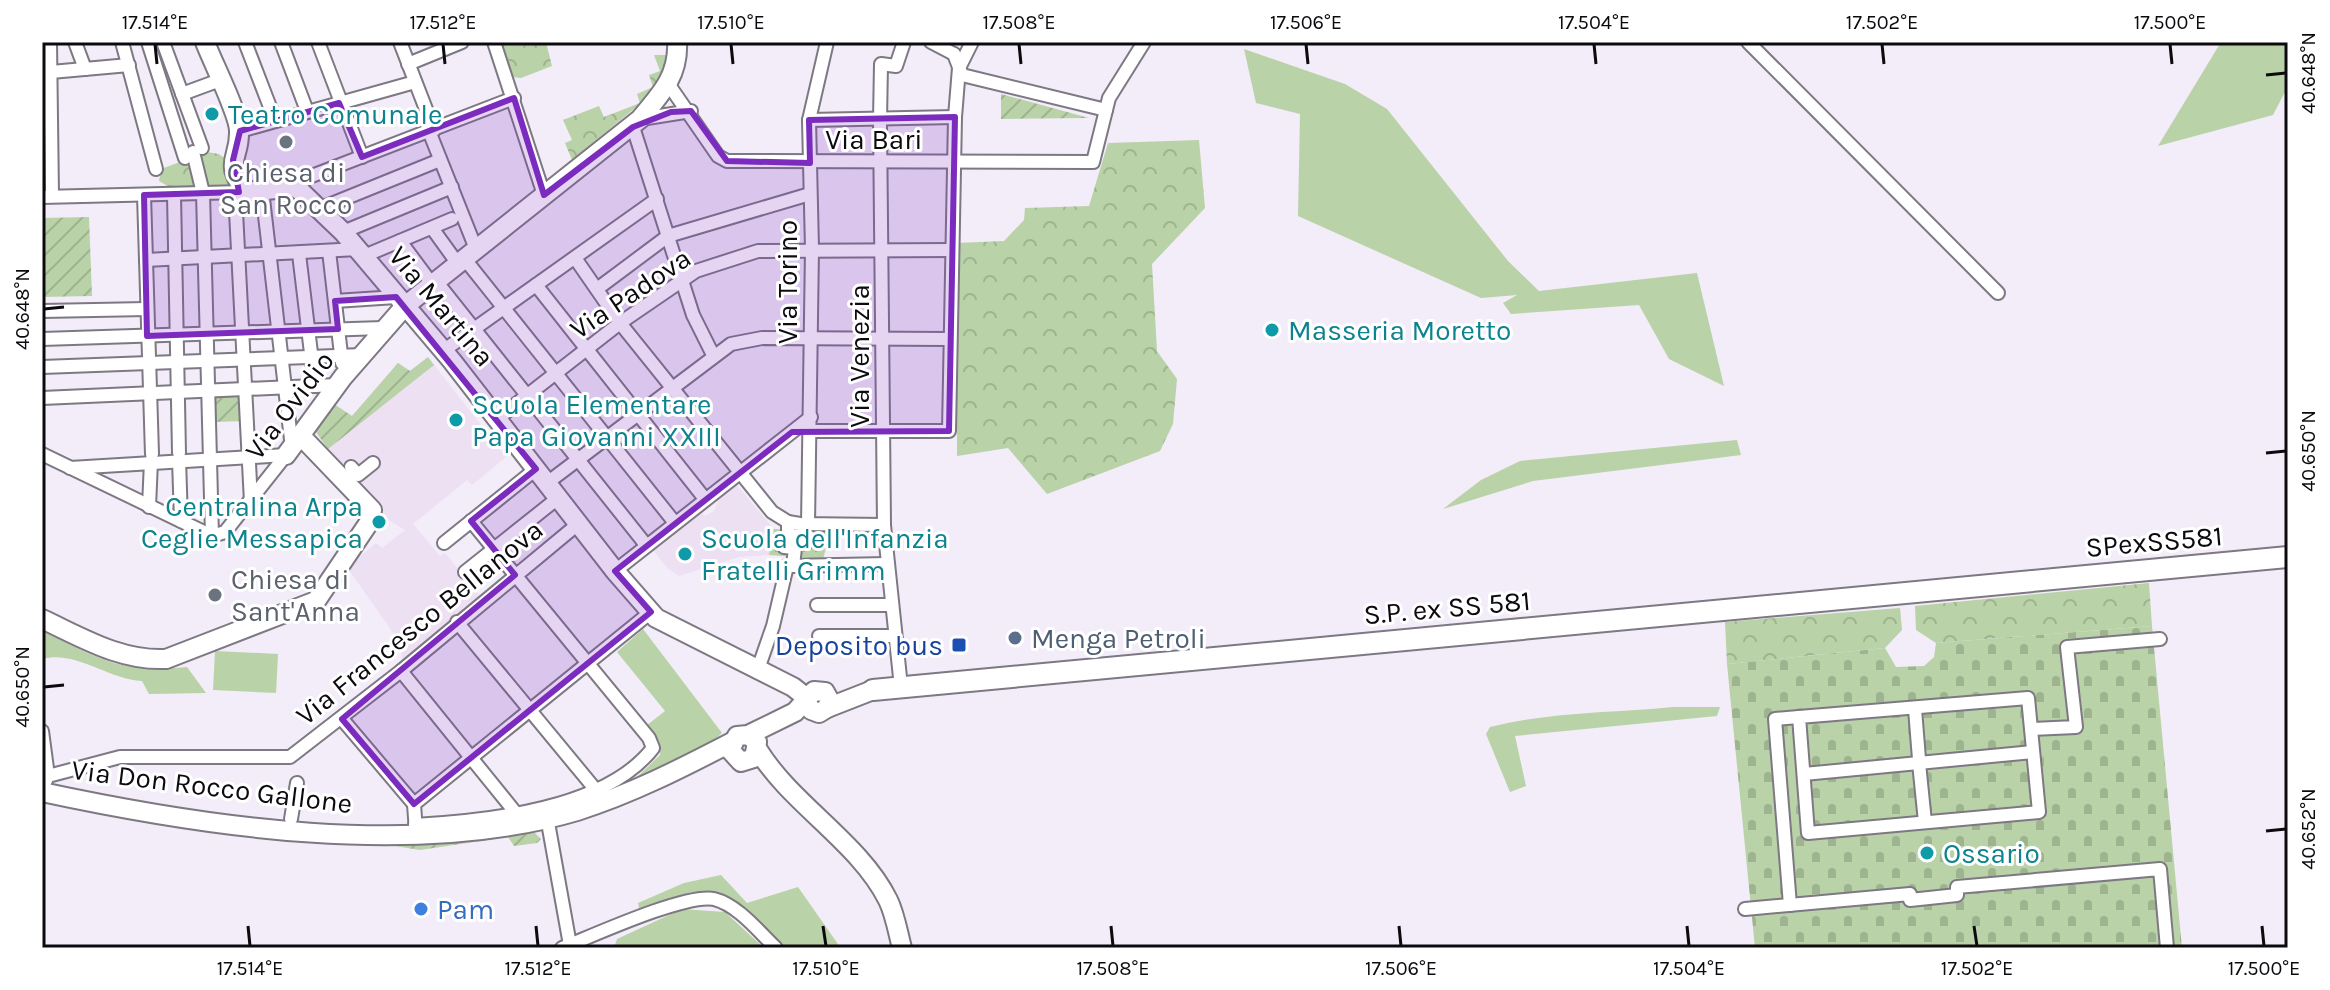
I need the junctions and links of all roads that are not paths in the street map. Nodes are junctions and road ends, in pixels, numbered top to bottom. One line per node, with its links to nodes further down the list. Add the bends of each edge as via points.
1 (50, 42): 26 (street)
2 (75, 42): 25 (street)
3 (139, 42): 18 (street)
4 (148, 42): 44 (street)
5 (163, 42): 29 (street)
6 (245, 42): 37 (street)
7 (281, 42): 35 (street)
8 (318, 42): 32 (street)
9 (400, 42): 22 (street)
10 (462, 42): 22 (street)
11 (494, 42): 30 (street)
12 (827, 42): 38 (street, Via Torino)
13 (904, 42): 39 (street, Via Venezia, via 896,66 881,64)
14 (931, 42): 21 (street)
15 (1144, 42): 34 (street)
16 (1748, 42): 85 (street)
17 (209, 43): 27 (street)
18 (123, 45): 23 (street)
19 (969, 46): 21 (street); 24 (street)
20 (677, 50): 31 (street)
21 (954, 54): 24 (street)
22 (408, 64): 28 (street)
23 (129, 65): 25 (street); 51 (street)
24 (959, 68): 34 (street, via 962,75); 36 (street)
25 (85, 69): 26 (street)
26 (51, 72): 33 (street)
27 (220, 80): 29 (street); 42 (street)
28 (415, 82): 32 (street); 41 (street)
29 (182, 94): 44 (street)
30 (514, 98): 41 (street); 59 (street)
31 (680, 99): 40 (street, Via Ovidio); 40 (street); 47 (street, Via Bari, via 718,156 727,161)
32 (339, 103): 35 (street); 45 (street)
33 (47, 104): 43 (street)
34 (1106, 110): 49 (street, Via Bari, via 1093,162)
35 (307, 111): 37 (street)
36 (955, 117): 39 (street); 49 (street)
37 (275, 120): 42 (street)
38 (809, 120): 39 (street); 47 (street, Via Torino)
39 (880, 120): 48 (street, Via Venezia)
40 (636, 125): 59 (street, Via Ovidio); 61 (street)
41 (431, 130): 45 (street); 46 (street)
42 (240, 131): 54 (street, via 233,160 236,179)
43 (47, 133): 50 (street)
44 (194, 153): 55 (street)
45 (362, 157): 52 (street)
46 (440, 160): 53 (street); 62 (street)
47 (810, 163): 48 (street, Via Bari); 56 (street, Via Torino)
48 (882, 163): 49 (street, Via Bari); 69 (street, Via Venezia)
49 (954, 163): 70 (street)
50 (47, 165): 60 (street)
51 (156, 169)
52 (296, 187): 54 (street); 62 (street, Via Martina)
53 (452, 187): 65 (street); 76 (street)
54 (247, 191): 55 (street); 74 (street); 75 (street)
55 (203, 193): 58 (street); 78 (street)
56 (810, 194): 66 (street); 68 (street, Via Torino)
57 (144, 195): 58 (street); 60 (street); 80 (street)
58 (174, 195): 77 (street)
59 (544, 195): 76 (street, Via Ovidio)
60 (47, 196)
61 (657, 199): 66 (street); 79 (street)
62 (319, 209): 65 (street, Via Martina)
63 (452, 219): 64 (street)
64 (432, 228): 67 (street); 76 (street)
65 (343, 232): 72 (street, Via Martina)
66 (668, 236): 81 (street); 84 (street)
67 (400, 241): 72 (street); 82 (street)
68 (812, 249): 69 (street, Via Padova); 81 (street, Via Padova, via 758,251); 101 (street, Via Torino)
69 (883, 249): 70 (street, Via Padova); 103 (street, Via Venezia)
70 (952, 250): 104 (street)
71 (329, 251): 72 (street); 73 (street); 86 (street)
72 (361, 253): 87 (street, Via Martina)
73 (299, 254): 74 (street); 94 (street)
74 (271, 255): 75 (street); 96 (street)
75 (239, 256): 78 (street); 97 (street)
76 (466, 257): 82 (street, Via Ovidio); 88 (street)
77 (175, 258): 78 (street); 80 (street); 99 (street)
78 (205, 258): 98 (street)
79 (575, 258): 83 (street); 84 (street)
80 (146, 260): 89 (street)
81 (682, 280): 91 (street, Via Padova); 109 (street)
82 (434, 282): 87 (street, Via Ovidio); 93 (street)
83 (536, 285): 88 (street); 105 (street)
84 (597, 289): 91 (street)
85 (1998, 293)
86 (335, 301): 87 (street); 95 (street)
87 (401, 301): 92 (street, Via Ovidio); 106 (street, Via Martina)
88 (504, 308): 93 (street); 117 (street)
89 (147, 309): 90 (street); 100 (street)
90 (42, 311)
91 (620, 323): 105 (street, Via Padova); 120 (street)
92 (383, 328): 95 (street); 108 (street, Via Ovidio)
93 (474, 328): 106 (street); 126 (street)
94 (308, 329): 95 (street); 96 (street); 110 (street)
95 (338, 329): 107 (street)
96 (280, 331): 97 (street); 111 (street)
97 (244, 332): 98 (street); 112 (street)
98 (207, 333): 99 (street); 113 (street)
99 (176, 335): 100 (street); 114 (street)
100 (147, 336): 102 (street); 115 (street)
101 (811, 338): 103 (street); 109 (street, via 762,338 731,344); 129 (street, Via Torino)
102 (42, 339)
103 (882, 339): 104 (street); 131 (street, Via Venezia)
104 (950, 339): 131 (street, via 949,431)
105 (588, 350): 117 (street, Via Padova); 128 (street)
106 (443, 351): 130 (street, Via Martina)
107 (342, 355): 108 (street); 110 (street); 118 (street)
108 (363, 355): 118 (street, Via Ovidio)
109 (713, 355): 120 (street)
110 (311, 356): 111 (street); 119 (street)
111 (283, 358): 112 (street); 121 (street)
112 (245, 359): 113 (street); 122 (street)
113 (208, 361): 114 (street); 123 (street)
114 (177, 362): 115 (street); 124 (street)
115 (148, 363): 116 (street); 125 (street)
116 (42, 367)
117 (558, 372): 126 (street, Via Padova); 133 (street)
118 (340, 381): 119 (street); 134 (street, Via Ovidio)
119 (315, 386): 121 (street)
120 (673, 387): 128 (street); 144 (street)
121 (286, 388): 122 (street); 134 (street)
122 (246, 390): 123 (street); 138 (street)
123 (209, 391): 124 (street); 139 (street)
124 (178, 392): 125 (street); 136 (street)
125 (149, 394): 127 (street); 137 (street)
126 (528, 395): 130 (street, Via Padova); 140 (street)
127 (42, 398)
128 (640, 413): 133 (street); 146 (street)
129 (811, 417): 132 (street, Via Torino); 144 (street)
130 (497, 419): 145 (street, Via Martina)
131 (883, 430): 132 (street); 155 (street, Via Venezia)
132 (811, 431): 154 (street, Via Torino)
133 (609, 438): 140 (street); 152 (street)
134 (293, 446): 138 (street); 147 (street, Via Ovidio); 170 (street, via 372,510 370,521 316,601 184,655 141,660)
135 (42, 454): 143 (street)
136 (179, 456): 137 (street); 139 (street); 149 (street)
137 (152, 457): 143 (street); 148 (street)
138 (248, 457): 139 (street); 147 (street)
139 (210, 458): 156 (street)
140 (580, 461): 145 (street); 158 (street)
141 (373, 463): 142 (street, via 358,475)
142 (351, 467)
143 (70, 468): 148 (street)
144 (741, 471): 146 (street); 151 (street, via 772,512)
145 (547, 484): 150 (street); 153 (street, Via Martina); 159 (street)
146 (705, 499): 152 (street)
147 (251, 502): 156 (street, Via Ovidio, via 225,532)
148 (149, 507): 149 (street)
149 (181, 521): 156 (street)
150 (471, 521): 157 (street); 159 (street)
151 (788, 522): 154 (street); 162 (street, via 788,535 808,536 808,542 784,547 795,548)
152 (675, 523): 158 (street)
153 (578, 524): 163 (street, Via Martina); 165 (street, Via Francesco Bellanova)
154 (808, 525): 155 (street)
155 (884, 525): 161 (street, Via Venezia)
156 (214, 535)
157 (444, 543)
158 (646, 545): 163 (street)
159 (493, 549): 164 (street); 165 (street)
160 (2288, 557): 166 (main road, SPexSS581)
161 (887, 564): 162 (street); 168 (street, Via Venezia)
162 (793, 566): 177 (street, via 787,566)
163 (615, 571): 169 (street, Via Martina)
164 (465, 572)
165 (515, 575): 171 (street, Via Francesco Bellanova); 175 (street)
166 (2026, 581): 178 (main road, S.P. ex SS 581)
167 (817, 605): 168 (street)
168 (891, 605): 173 (street, Via Venezia)
169 (651, 612): 175 (street); 177 (street, Via Martina)
170 (42, 619)
171 (457, 622): 176 (street, Via Francesco Bellanova); 181 (street)
172 (819, 636): 173 (street)
173 (895, 636): 178 (street, Via Venezia)
174 (2160, 639): 185 (street, via 2067,647 2076,727)
175 (587, 664): 181 (street); 194 (street, via 653,748)
176 (401, 671): 184 (street, Via Francesco Bellanova); 189 (street)
177 (757, 672): 180 (street, Via Martina)
178 (901, 687): 179 (main road, S.P. ex SS 581)
179 (873, 690): 180 (street)
180 (816, 701): 187 (street)
181 (531, 709): 189 (street); 194 (street)
182 (1915, 709): 183 (street); 185 (street, via 2028,698); 190 (street)
183 (1799, 717): 191 (street); 201 (street, via 1775,719)
184 (342, 719): 193 (street, Via Francesco Bellanova, via 290,757 120,757); 195 (street)
185 (2031, 729): 188 (street)
186 (42, 731): 193 (street)
187 (746, 749): 194 (street, Via Don Rocco Gallone, via 698,760); 205 (street, via 867,871 888,900)
188 (2033, 752): 190 (street); 199 (street, via 2039,812)
189 (472, 757): 195 (street); 196 (street)
190 (1919, 761): 191 (street); 199 (street)
191 (1804, 774): 199 (street, via 1808,833)
192 (297, 783): 198 (street)
193 (44, 786): 200 (street, Via Don Rocco Gallone, via 104,805 278,829 347,834)
194 (601, 796): 196 (street); 197 (street, Via Don Rocco Gallone)
195 (414, 804): 200 (street)
196 (515, 812): 200 (street)
197 (547, 817): 200 (street, Via Don Rocco Gallone, via 466,831); 203 (street)
198 (291, 819)
199 (1925, 822)
200 (416, 829)
201 (1790, 905): 202 (street); 206 (street, via 1910,894 1910,900 1957,895 1957,887 2160,869)
202 (1745, 909)
203 (566, 946): 204 (street, via 687,900 713,899 732,908)
204 (776, 948)
205 (902, 948)
206 (2167, 948)

